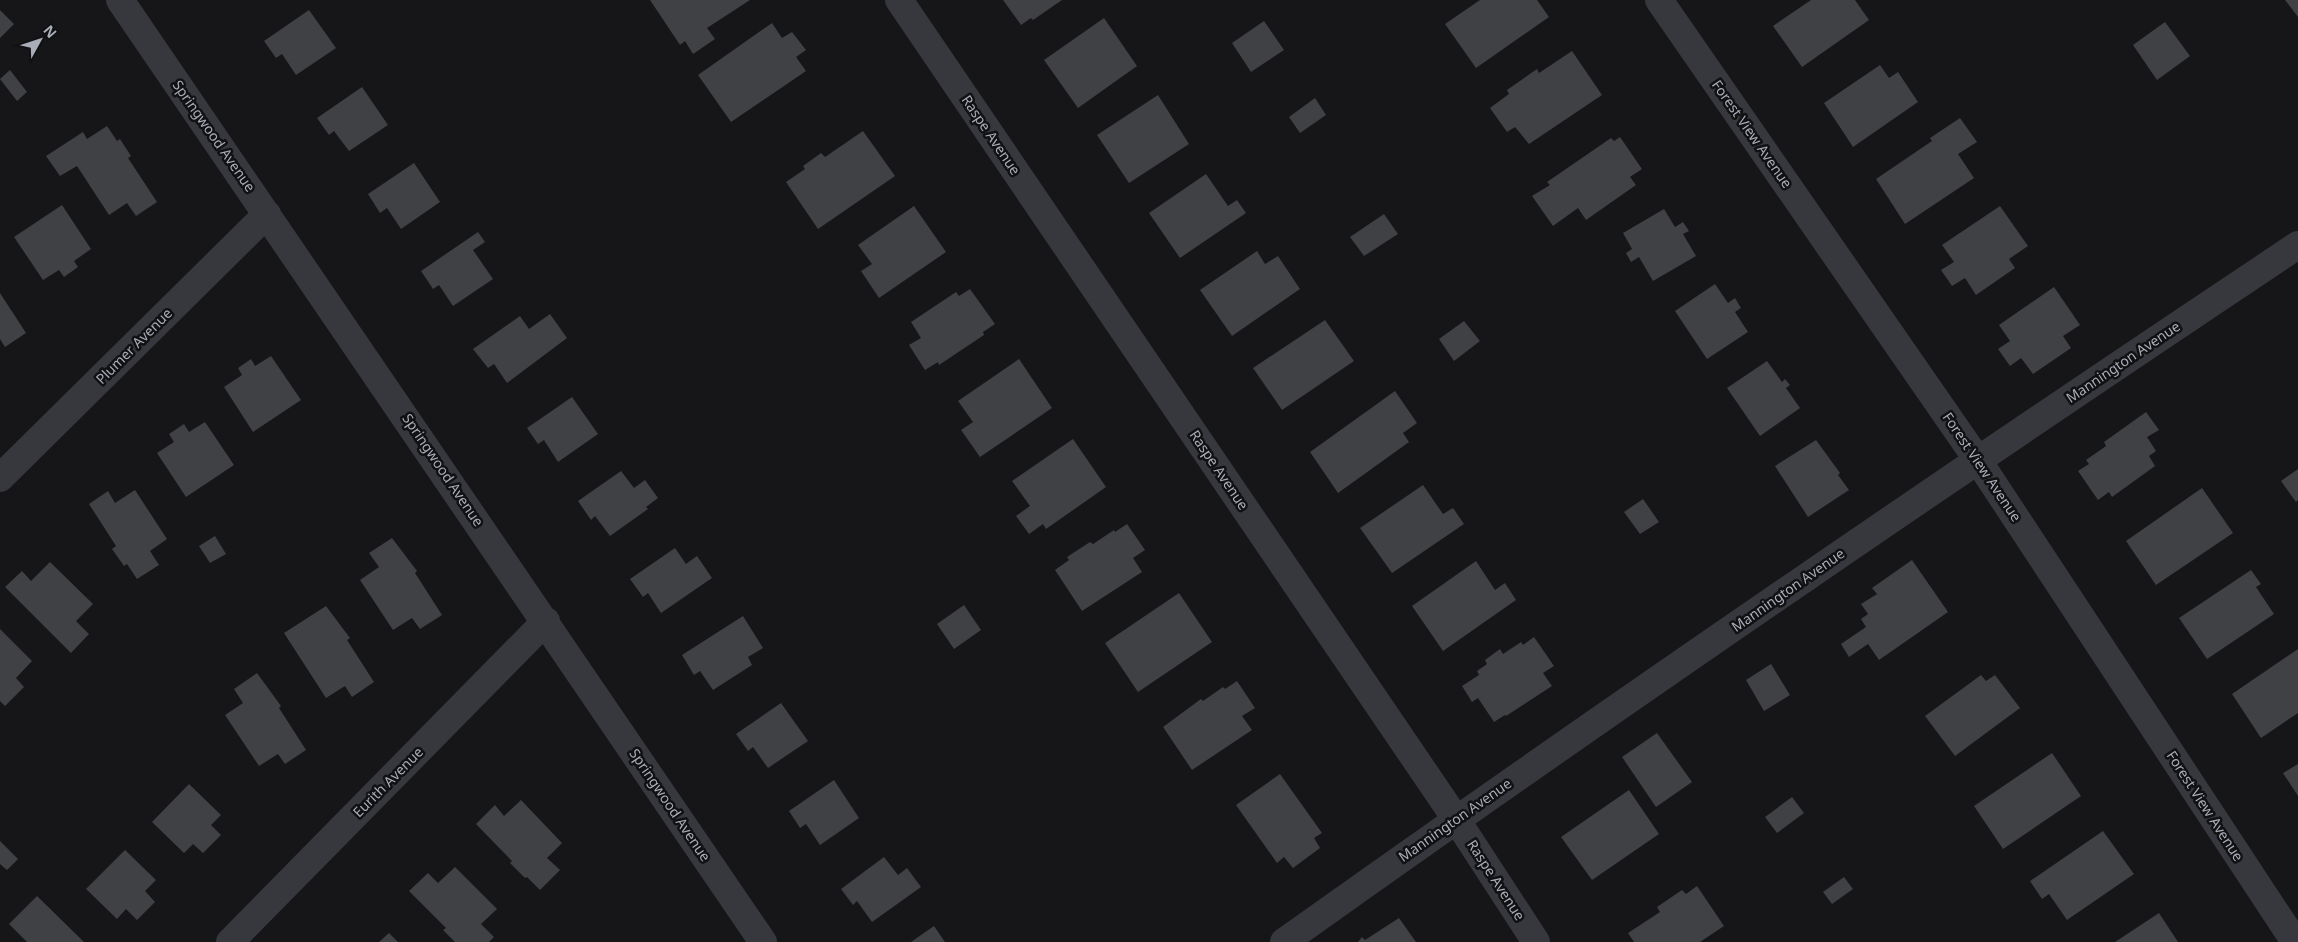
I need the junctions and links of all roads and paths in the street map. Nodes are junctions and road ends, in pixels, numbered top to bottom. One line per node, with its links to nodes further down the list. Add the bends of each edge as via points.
1 (120, 0): 4 (street, Springwood Avenue)
2 (899, 0): 9 (street, Raspe Avenue)
3 (1659, 0): 6 (street, Forest View Avenue)
4 (268, 214): 7 (street, Plumer Avenue); 8 (street, Springwood Avenue)
5 (2298, 245): 6 (street, Mannington Avenue)
6 (1977, 459): 9 (street, Mannington Avenue); 14 (street, Forest View Avenue)
7 (0, 478)
8 (546, 621): 10 (street, Eurith Avenue); 11 (street, Springwood Avenue)
9 (1456, 819): 12 (street, Mannington Avenue); 13 (street, Raspe Avenue)
10 (230, 942)
11 (763, 942)
12 (1284, 942)
13 (1536, 942)
14 (2295, 942)

